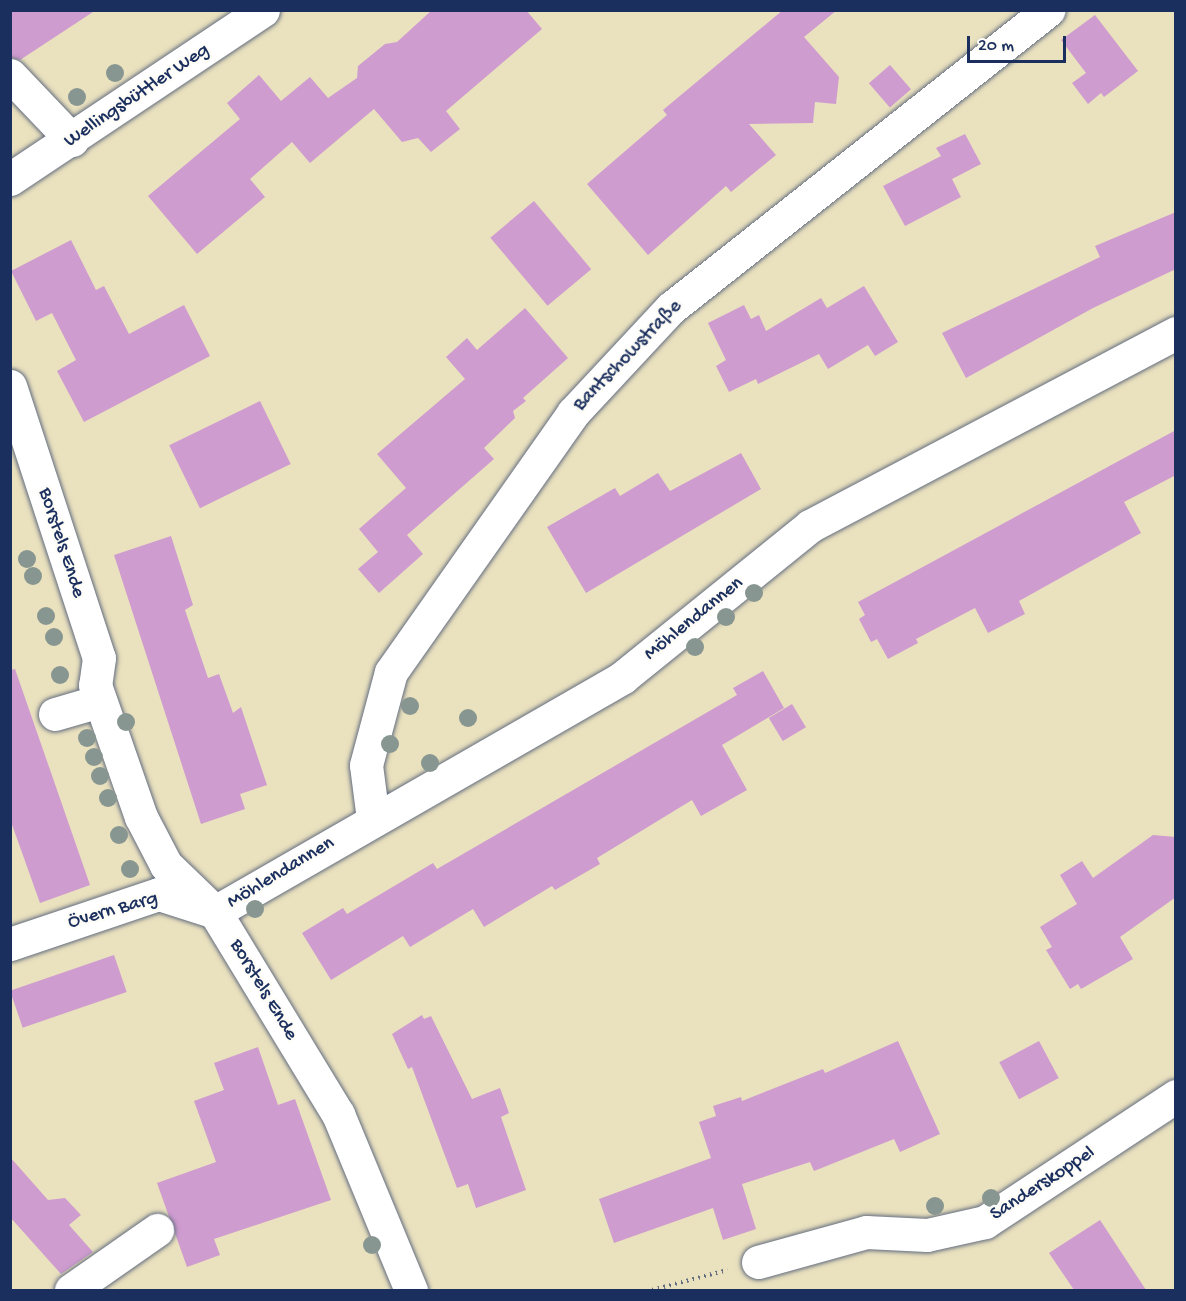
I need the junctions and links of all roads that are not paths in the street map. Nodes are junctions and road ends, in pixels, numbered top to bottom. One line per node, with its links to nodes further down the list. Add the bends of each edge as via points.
1 (263, 10): 4 (street, Wellingsbüttler Weg)
2 (1049, 10): 10 (street, Bantschowstraße, via 671,308 573,413 392,672 366,765)
3 (10, 75): 4 (street)
4 (72, 140): 5 (street, Wellingsbüttler Weg)
5 (10, 179)
6 (1176, 333): 10 (street, Möhlendannen, via 810,526 623,677)
7 (10, 386): 8 (street, Borstels Ende, via 99,658 95,685)
8 (100, 701): 9 (street); 11 (street, Borstels Ende, via 141,817 166,865)
9 (55, 714)
10 (373, 819): 11 (street, Möhlendannen)
11 (215, 912): 12 (street, Övern Barg, via 159,894); 17 (street, Borstels Ende, via 338,1114)
12 (10, 944)
13 (1176, 1096): 15 (street, Sanderskoppel, via 985,1222 927,1235 866,1232)
14 (158, 1230): 16 (street)
15 (758, 1262)
16 (71, 1290)
17 (411, 1290)

